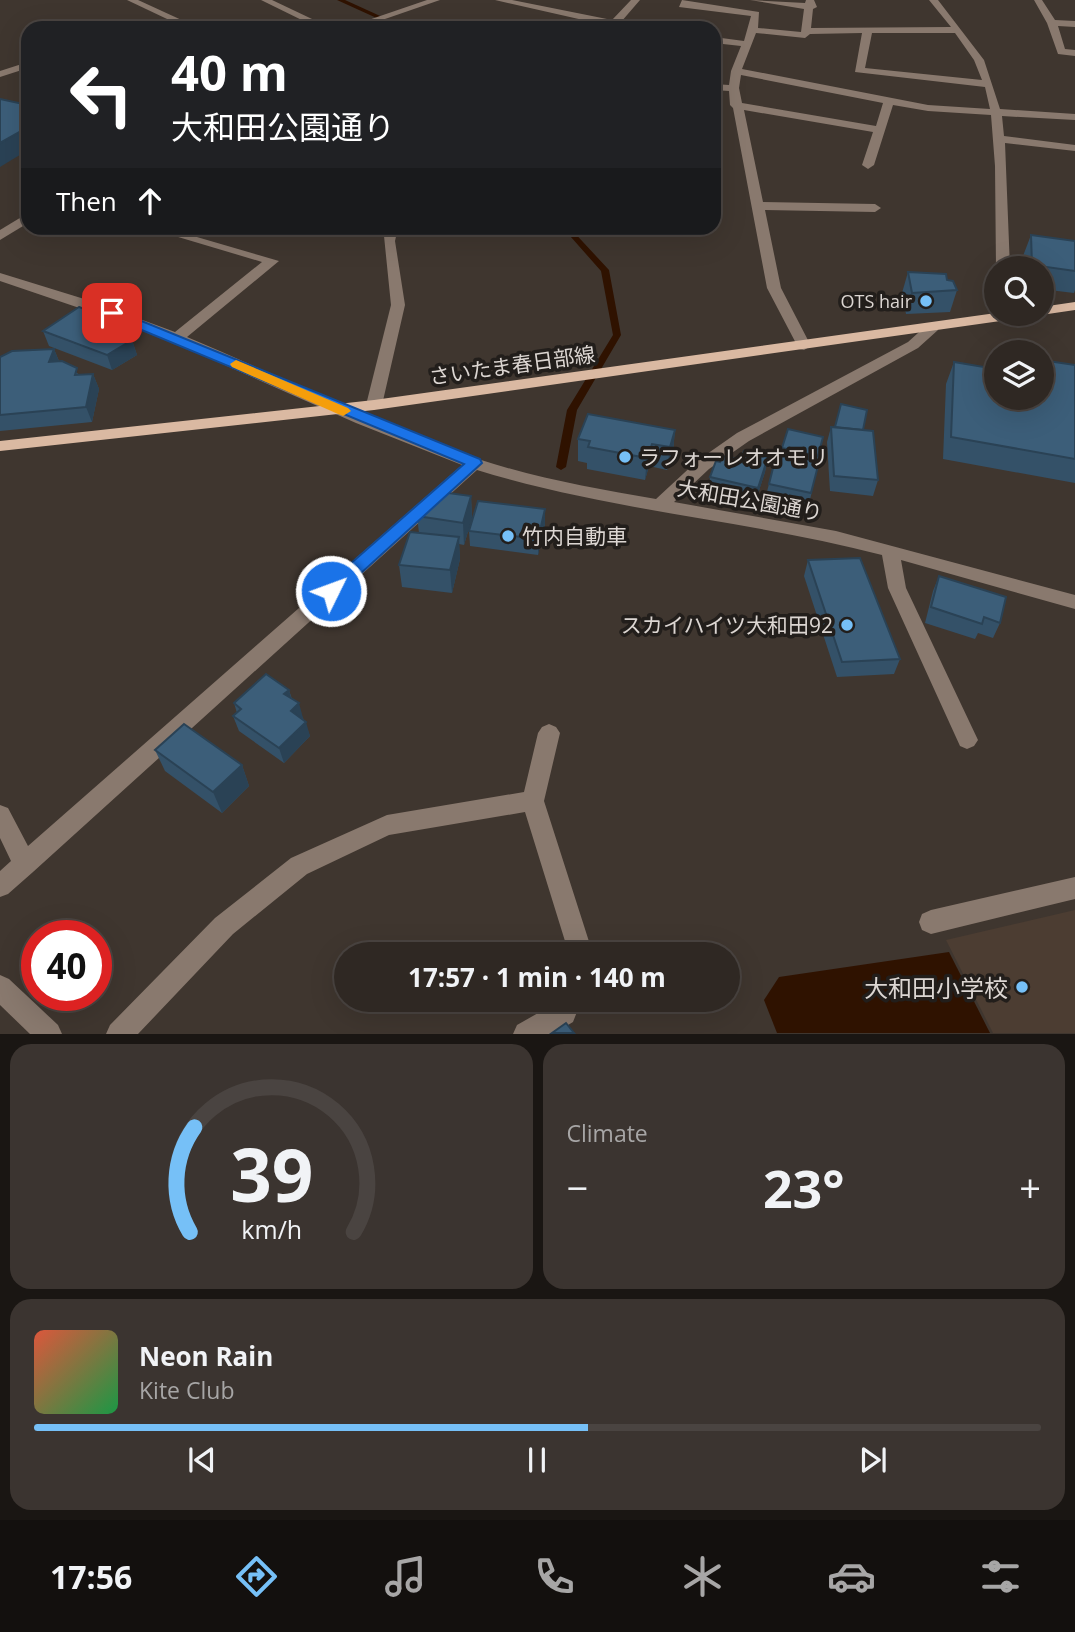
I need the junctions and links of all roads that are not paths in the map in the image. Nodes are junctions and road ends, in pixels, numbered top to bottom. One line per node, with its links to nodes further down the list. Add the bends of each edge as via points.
1 (131, 0): 11 (street)
2 (265, 0): 12 (street)
3 (436, 0): 13 (street)
4 (499, 0): 14 (street)
5 (636, 0): 15 (street)
6 (687, 0): 18 (street, via 682,5 756,14)
7 (754, 0): 10 (street)
8 (933, 0): 20 (street)
9 (1038, 0): 16 (street)
10 (811, 3): 21 (street)
11 (178, 21)
12 (311, 21)
13 (372, 21)
14 (600, 21)
15 (617, 21)
16 (1052, 23): 17 (street); 24 (street, via 1061,52)
17 (1075, 24)
18 (753, 30): 21 (street, via 805,35); 23 (street)
19 (868, 30): 20 (street); 21 (street); 28 (street, via 859,70)
20 (958, 30): 28 (street)
21 (806, 31)
22 (721, 41): 23 (street)
23 (745, 44): 26 (street)
24 (1075, 53)
25 (21, 67): 27 (street)
26 (736, 71): 30 (street); 31 (street)
27 (0, 74)
28 (989, 84): 33 (street)
29 (721, 87): 30 (street)
30 (734, 88): 32 (street)
31 (889, 102): 33 (street); 35 (street)
32 (735, 105): 35 (street); 39 (street)
33 (994, 114): 34 (street); 36 (street)
34 (1075, 117)
35 (880, 130): 38 (street)
36 (997, 139): 37 (street); 45 (street)
37 (1075, 148)
38 (868, 165)
39 (757, 206): 40 (street); 52 (street, via 774,288)
40 (875, 208)
41 (21, 222): 44 (street)
42 (191, 235): 51 (street, via 272,261)
43 (391, 235): 53 (street, via 398,305)
44 (0, 236)
45 (1002, 256)
46 (0, 277): 51 (street, 大和田公園通り)
47 (1075, 306): 48 (main road)
48 (1054, 309)
49 (984, 318): 50 (main road, さいたま春日部線)
50 (933, 327): 52 (main road, さいたま春日部線); 57 (street, via 913,345 743,437 703,465)
51 (177, 338): 54 (street, 大和田公園通り)
52 (804, 346): 53 (main road, さいたま春日部線)
53 (374, 405): 54 (main road, さいたま春日部線)
54 (340, 410): 55 (main road, さいたま春日部線); 56 (street, 大和田公園通り)
55 (0, 446)
56 (474, 463): 57 (street, 大和田公園通り, via 569,489); 64 (street)
57 (659, 506): 58 (street, 大和田公園通り)
58 (890, 551): 59 (street, 大和田公園通り); 61 (street, via 897,588)
59 (1075, 602)
60 (549, 733): 62 (street)
61 (967, 740)
62 (533, 800): 68 (street); 72 (street, via 387,825 299,866 225,926)
63 (0, 815): 64 (street)
64 (25, 864): 65 (street)
65 (0, 886)
66 (1075, 888): 67 (street)
67 (931, 922)
68 (577, 942)
69 (0, 988): 71 (street)
70 (564, 1012): 73 (street)
71 (49, 1034)
72 (119, 1034)
73 (526, 1034)

